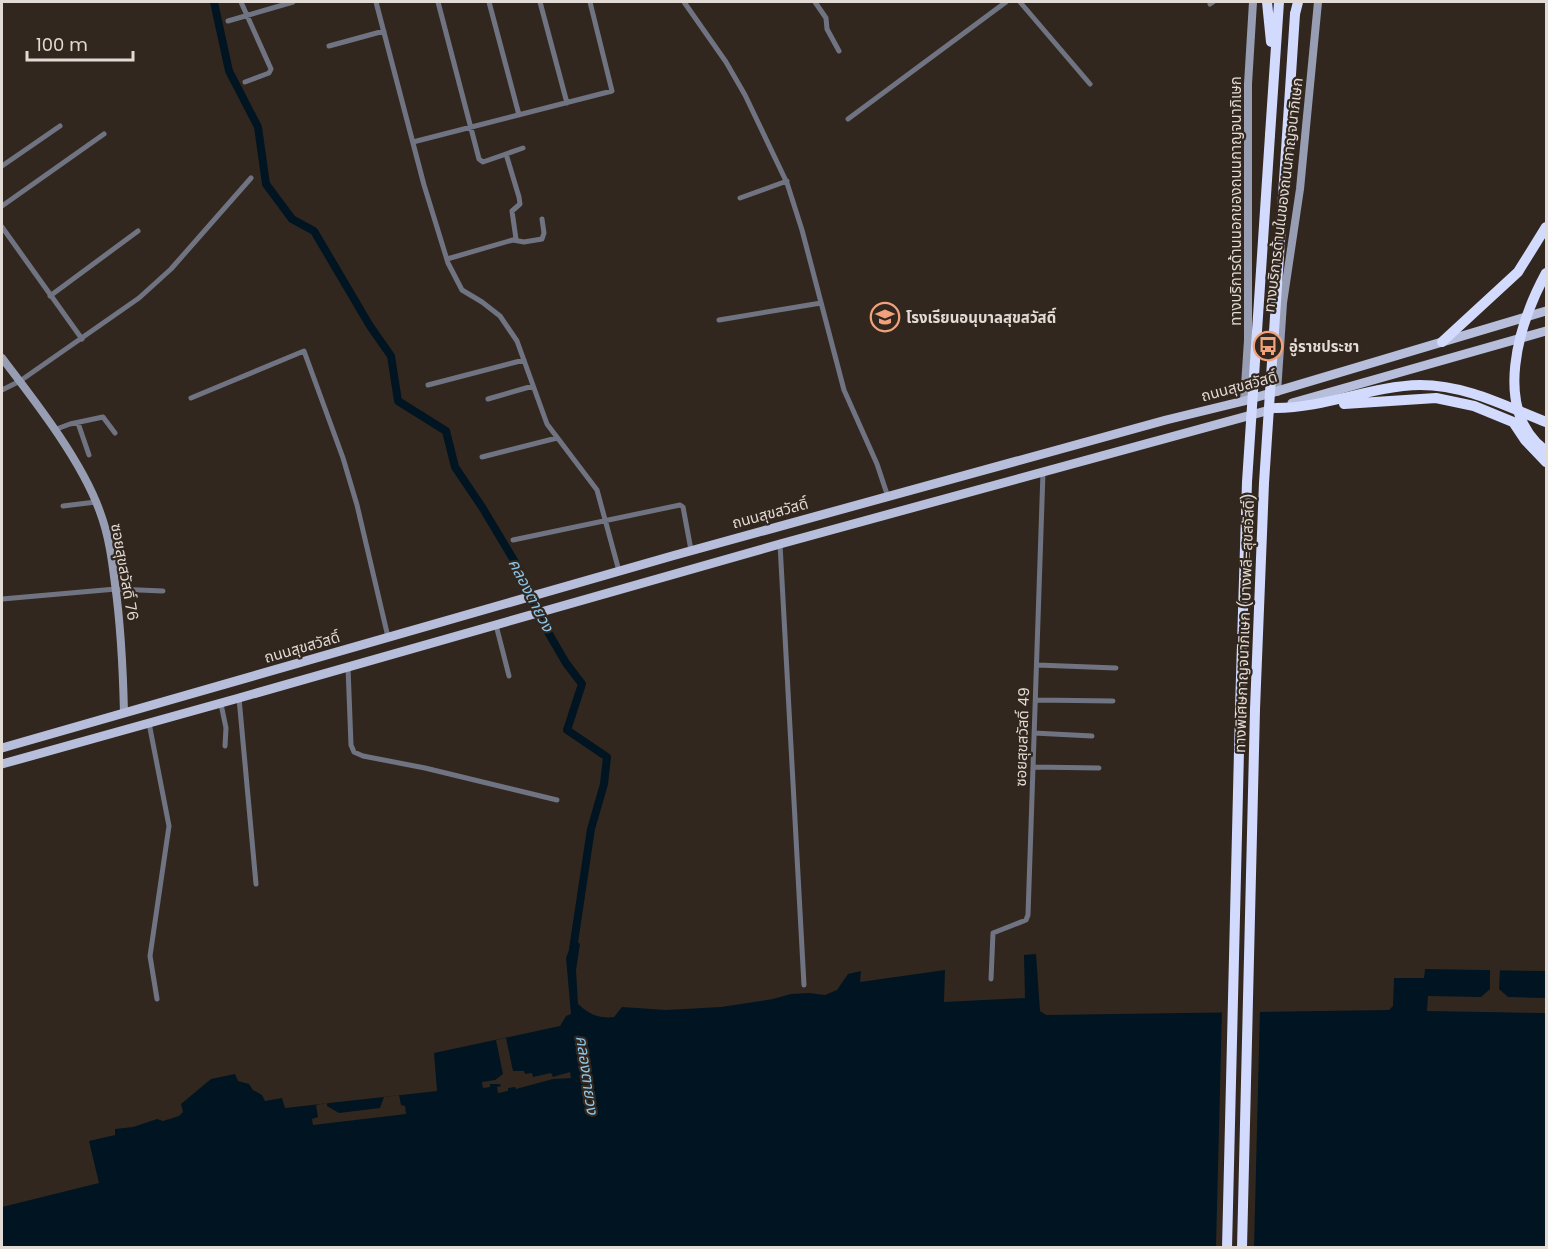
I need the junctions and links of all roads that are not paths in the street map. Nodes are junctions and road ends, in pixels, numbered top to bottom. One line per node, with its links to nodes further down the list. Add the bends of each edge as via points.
1 (241, 2): 17 (street)
2 (293, 2): 17 (street)
3 (376, 2): 19 (street)
4 (438, 2): 29 (street)
5 (489, 2): 26 (street)
6 (540, 2): 25 (street)
7 (590, 2): 25 (street, via 612,91)
8 (684, 2): 36 (street, via 746,95)
9 (815, 2): 21 (street)
10 (1006, 2): 27 (street)
11 (1020, 2): 24 (street)
12 (1253, 2): 62 (main road, ทางบริการด้านนอกของถนนกาญจนาภิเษก, via 1248,84 1248,340)
13 (1267, 2): 22 (highway)
14 (1279, 2): 22 (highway, ทางพิเศษกาญจนาภิเษก (บางพลี-สุขสวัสดิ์))
15 (1297, 2): 112 (highway, ทางพิเศษกาญจนาภิเษก (บางพลี-สุขสวัสดิ์), bridge, via 1264,483)
16 (1318, 2): 59 (main road, ทางบริการด้านในของถนนกาญจนาภิเษก)
17 (247, 15): 18 (street); 23 (street, via 271,69)
18 (228, 21)
19 (384, 31): 20 (street); 31 (street)
20 (329, 46)
21 (839, 51)
22 (1275, 66): 111 (highway, ทางพิเศษกาญจนาภิเษก (บางพลี-สุขสวัสดิ์), bridge, via 1247,482)
23 (244, 82)
24 (1090, 84)
25 (567, 103): 26 (street)
26 (519, 115): 29 (street)
27 (848, 118)
28 (60, 126): 34 (street)
29 (472, 128): 31 (street); 33 (street, via 481,161)
30 (104, 134): 38 (street)
31 (413, 142): 44 (street)
32 (523, 148): 33 (street)
33 (506, 154): 43 (street, via 520,204 512,211 517,236)
34 (2, 166)
35 (251, 178): 51 (street, via 171,269 139,298)
36 (787, 181): 37 (street); 47 (street)
37 (740, 198)
38 (2, 206)
39 (542, 219): 43 (street, via 542,239)
40 (2, 227): 46 (street)
41 (1546, 227): 52 (highway, via 1518,273)
42 (138, 231): 46 (street)
43 (513, 240): 44 (street)
44 (447, 259): 54 (street, via 462,290 491,308 509,327)
45 (1546, 273): 70 (highway, bridge, via 1522,329 1515,358 1515,384 1526,429)
46 (50, 296): 51 (street)
47 (821, 303): 49 (street); 75 (street, via 843,390 878,464)
48 (1546, 311): 52 (main road, ถนนสุขสวัสดิ์)
49 (719, 320)
50 (1546, 331): 64 (main road, ถนนสุขสวัสดิ์)
51 (82, 339): 55 (street)
52 (1442, 342): 59 (main road, ถนนสุขสวัสดิ์)
53 (2, 357): 55 (main road, ซอยสุขสวัสดิ์ 76)
54 (524, 360): 56 (street); 57 (street)
55 (20, 381): 58 (street); 67 (main road, ซอยสุขสวัสดิ์ 76)
56 (428, 385)
57 (533, 386): 61 (street); 69 (street, via 547,424)
58 (2, 390)
59 (1276, 392): 62 (main road, ถนนสุขสวัสดิ์); 64 (main road)
60 (191, 398): 88 (street, via 304,351 357,505)
61 (488, 399)
62 (1244, 401): 75 (main road, ถนนสุขสวัสดิ์)
63 (1308, 407): 64 (highway); 65 (highway, via 1420,385 1478,394); 73 (highway, via 1436,398 1461,403 1513,422)
64 (1276, 408): 74 (main road, ถนนสุขสวัสดิ์)
65 (1546, 422)
66 (78, 423): 67 (street); 68 (street, via 103,417); 71 (street)
67 (54, 430): 76 (main road, ซอยสุขสวัสดิ์ 76)
68 (115, 433)
69 (557, 438): 72 (street); 78 (street, via 594,483)
70 (1546, 451)
71 (90, 455)
72 (482, 457)
73 (1546, 462)
74 (1043, 472): 80 (main road, ถนนสุขสวัสดิ์); 89 (street, ซอยสุขสวัสดิ์ 49)
75 (888, 497): 81 (main road, ถนนสุขสวัสดิ์)
76 (96, 502): 77 (street); 84 (main road, ซอยสุขสวัสดิ์ 76, via 108,535)
77 (63, 506)
78 (606, 520): 79 (street); 81 (street, via 680,505); 82 (street)
79 (513, 540)
80 (780, 544): 83 (main road, ถนนสุขสวัสดิ์); 109 (street)
81 (691, 550): 82 (main road, ถนนสุขสวัสดิ์)
82 (619, 571): 83 (main road); 88 (main road, ถนนสุขสวัสดิ์)
83 (624, 588): 87 (main road, ถนนสุขสวัสดิ์)
84 (116, 589): 85 (street); 86 (street); 97 (main road, ซอยสุขสวัสดิ์ 76)
85 (163, 591)
86 (2, 599)
87 (496, 625): 90 (main road, ถนนสุขสวัสดิ์); 92 (street)
88 (388, 638): 97 (main road, ถนนสุขสวัสดิ์)
89 (1037, 665): 91 (street); 94 (street, ซอยสุขสวัสดิ์ 49)
90 (348, 667): 93 (main road, ถนนสุขสวัสดิ์); 106 (street, via 354,752)
91 (1116, 668)
92 (509, 676)
93 (239, 699): 96 (main road, ถนนสุขสวัสดิ์); 107 (street)
94 (1036, 700): 95 (street); 99 (street, ซอยสุขสวัสดิ์ 49)
95 (1113, 701)
96 (221, 704): 98 (main road, ถนนสุขสวัสดิ์); 101 (street)
97 (124, 713): 102 (main road, ถนนสุขสวัสดิ์)
98 (149, 723): 103 (main road, ถนนสุขสวัสดิ์); 110 (street, via 169,826 150,956)
99 (1035, 734): 100 (street); 104 (street, ซอยสุขสวัสดิ์ 49)
100 (1092, 736)
101 (225, 746)
102 (2, 748)
103 (2, 764)
104 (1033, 768): 105 (street); 108 (street, ซอยสุขสวัสดิ์ 49, via 1028,915 1026,920 993,933)
105 (1100, 768)
106 (557, 800)
107 (256, 884)
108 (991, 979)
109 (804, 985)
110 (157, 999)
111 (1227, 1248)
112 (1242, 1248)

